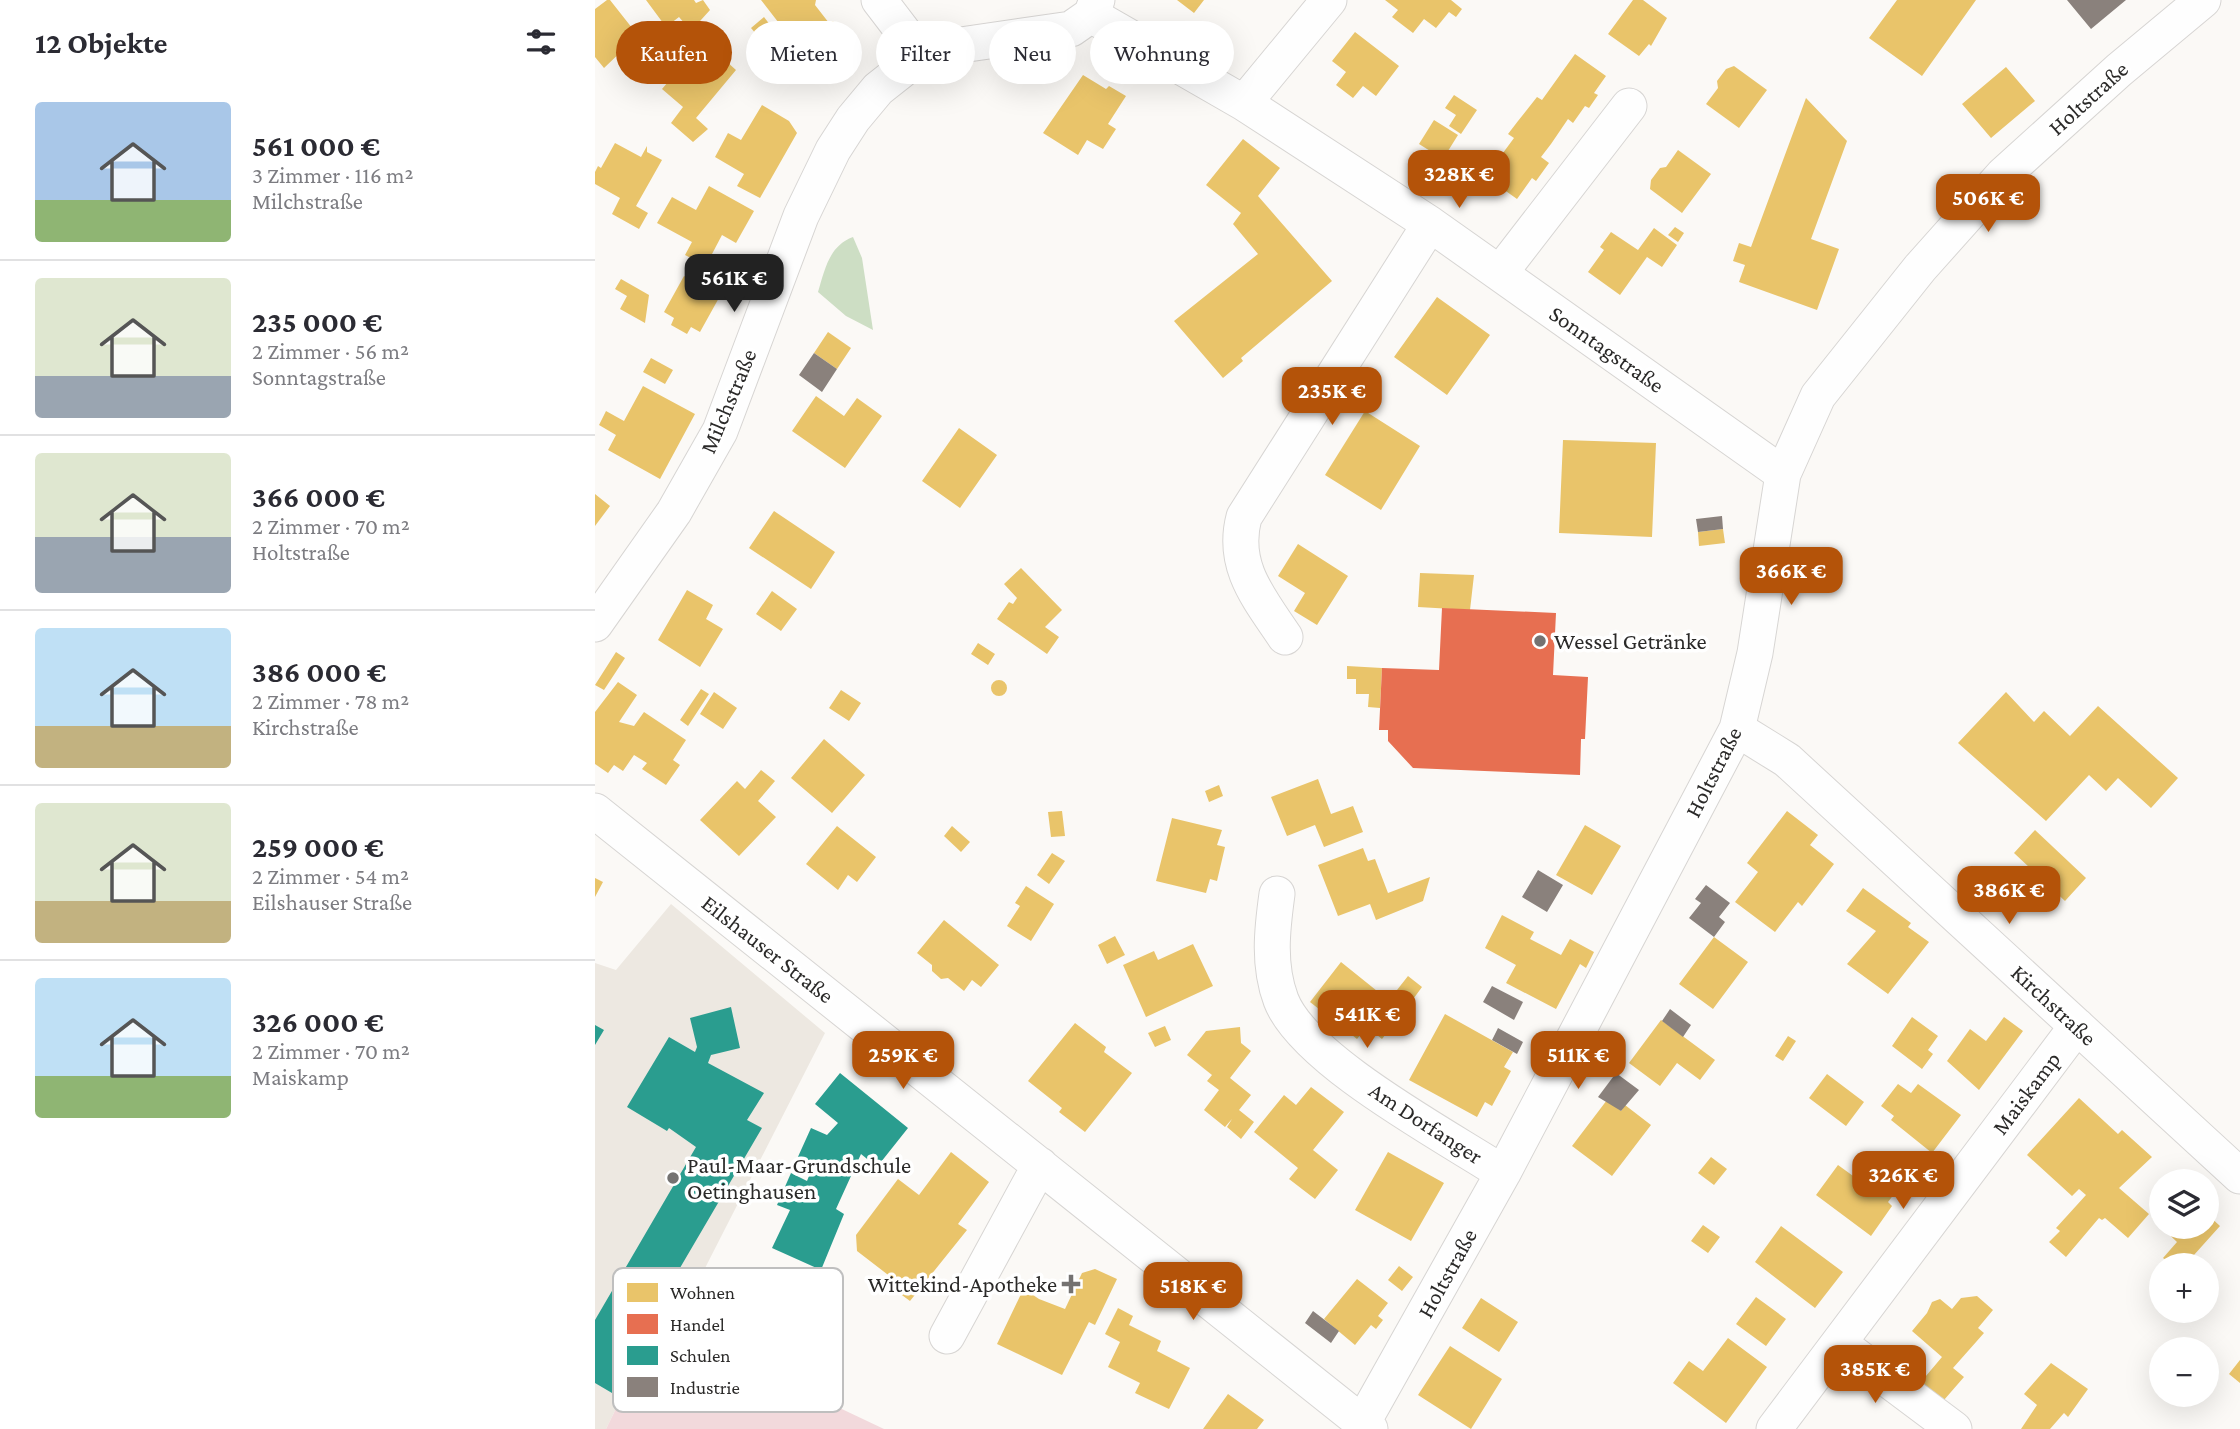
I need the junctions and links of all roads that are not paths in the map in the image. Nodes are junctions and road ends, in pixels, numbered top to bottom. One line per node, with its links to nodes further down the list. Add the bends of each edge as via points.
1 (879, 0): 5 (street)
2 (1329, 0): 8 (street)
3 (2203, 0): 12 (street, Holtstraße, via 2003,175 1929,258 1818,396)
4 (1094, 7): 6 (street, Milchstraße, via 1070,29); 8 (street, Sonntagstraße)
5 (895, 21)
6 (975, 43)
7 (884, 84): 13 (street, Milchstraße, via 832,150 801,216 720,431 674,512)
8 (1244, 103): 10 (street, Sonntagstraße)
9 (1629, 106): 11 (street)
10 (1430, 224): 11 (street, Sonntagstraße); 14 (street, via 1244,517 1241,564)
11 (1500, 273): 12 (street, Sonntagstraße)
12 (1783, 474): 15 (street, Holtstraße, via 1755,653)
13 (595, 624)
14 (1285, 637)
15 (1737, 729): 18 (street, Kirchstraße, via 1787,760); 20 (street, Holtstraße)
16 (595, 811): 19 (street, Eilshauser Straße)
17 (1277, 894): 20 (street, Am Dorfanger, via 1273,972 1295,1025 1363,1082)
18 (2077, 1026): 21 (street, Kirchstraße); 23 (street, Maiskamp)
19 (1040, 1165): 22 (street); 24 (street, Eilshauser Straße)
20 (1503, 1173): 24 (street, Holtstraße)
21 (2240, 1176)
22 (947, 1336)
23 (1839, 1343): 25 (street, Maiskamp); 26 (street)
24 (1348, 1421)
25 (1774, 1429)
26 (1954, 1429)

